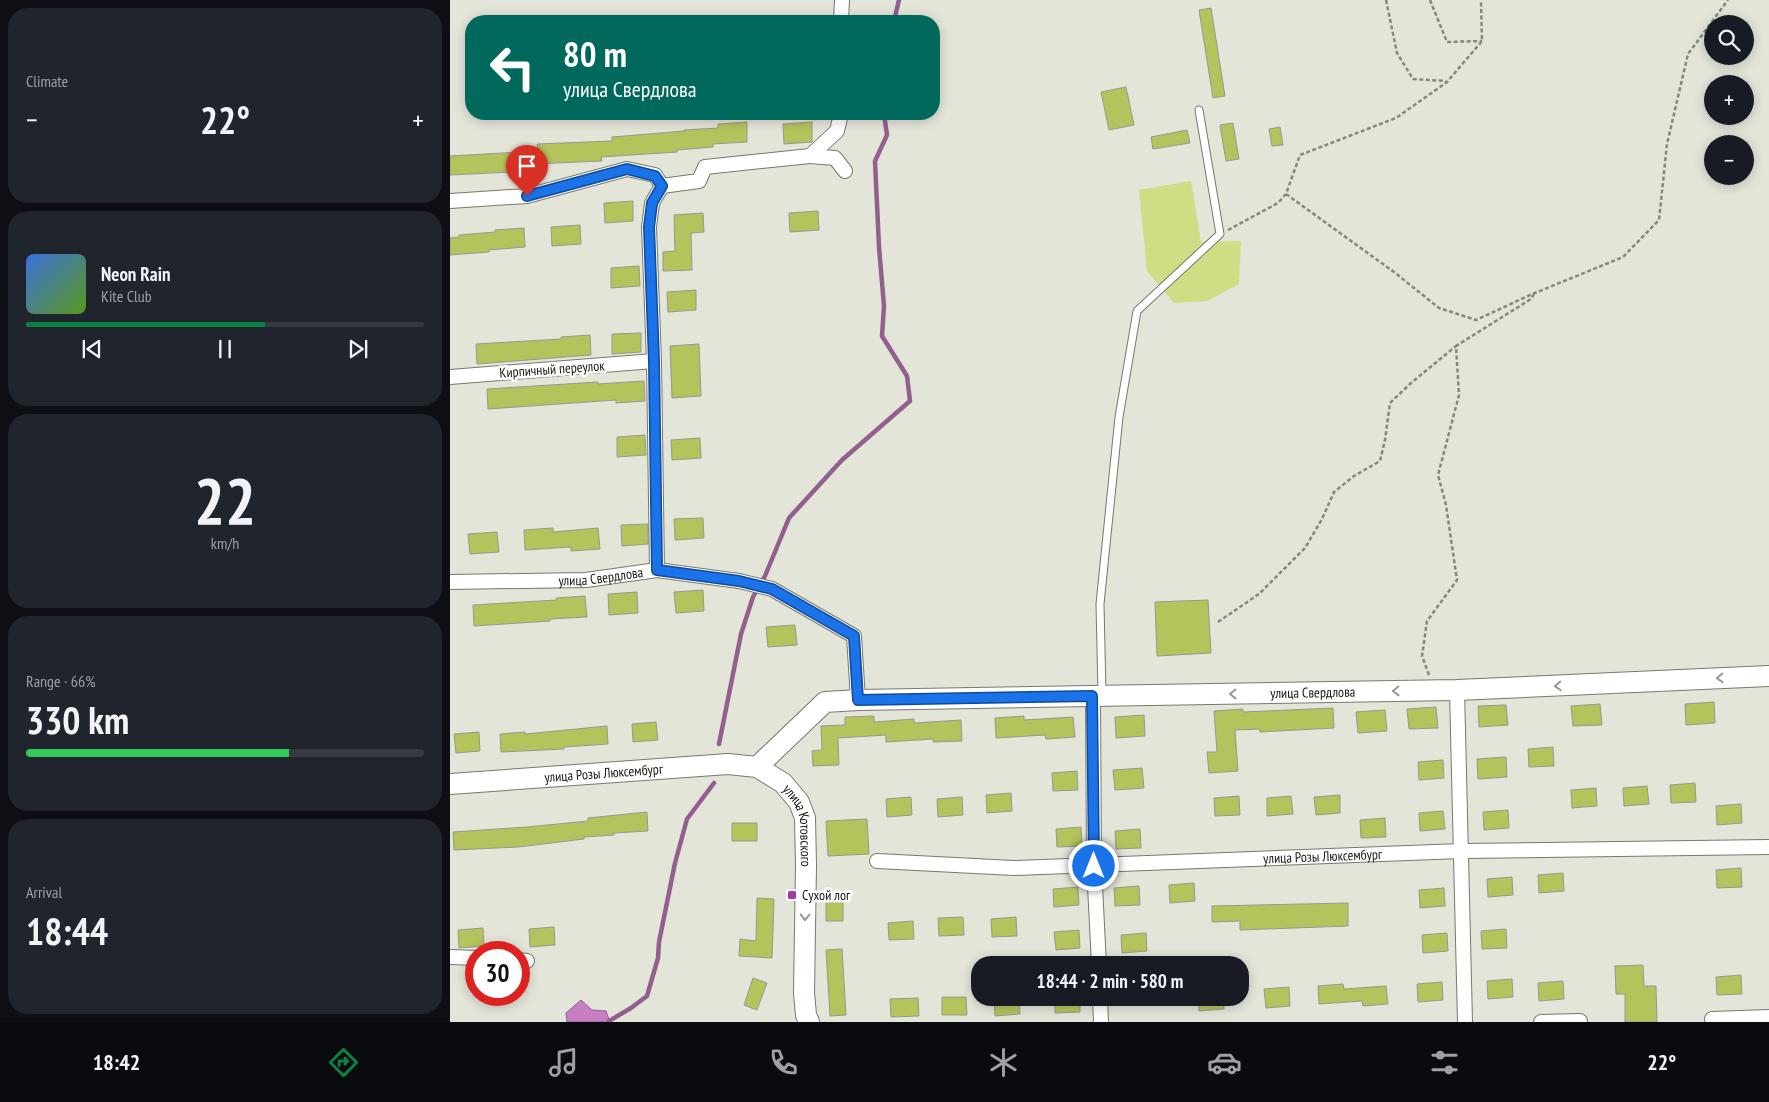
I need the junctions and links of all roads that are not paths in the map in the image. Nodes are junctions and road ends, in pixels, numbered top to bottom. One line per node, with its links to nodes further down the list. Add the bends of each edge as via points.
1 (842, 0): 2 (street)
2 (841, 15)
3 (1199, 110): 15 (lane, via 1220,234 1137,311 1119,417 1100,604)
4 (840, 120): 5 (street, via 837,131)
5 (810, 156): 6 (street, via 835,158); 7 (street, via 705,167 699,181)
6 (845, 171)
7 (662, 186): 8 (street, via 655,176 627,169 527,196); 9 (street, via 652,203 649,227)
8 (450, 201)
9 (654, 361): 10 (street, Кирпичный переулок); 11 (street)
10 (450, 377)
11 (657, 570): 12 (street, улица Свердлова, via 586,580); 16 (street, улица Свердлова, via 739,581 772,589 854,636)
12 (450, 582)
13 (1769, 676): 14 (street, улица Свердлова, one-way to 14)
14 (1457, 690): 15 (street, улица Свердлова, one-way to 15); 20 (street)
15 (1097, 696): 16 (street, улица Свердлова); 22 (street)
16 (858, 700): 17 (street, улица Свердлова, via 825,702)
17 (757, 767): 18 (street, улица Розы Люксембург, via 728,764); 29 (street, улица Котовского, one-way to 29, via 783,783 799,802 805,818)
18 (450, 784)
19 (1769, 847): 20 (street, улица Розы Люксембург)
20 (1461, 851): 22 (street, улица Розы Люксембург); 32 (street)
21 (877, 861): 22 (street, улица Розы Люксембург, via 1014,868)
22 (1094, 866): 23 (street)
23 (1098, 956)
24 (450, 957): 25 (street)
25 (465, 958)
26 (1100, 1006): 31 (street)
27 (1769, 1017): 28 (street)
28 (1712, 1019)
29 (805, 1020)
30 (1580, 1021): 33 (street)
31 (1101, 1022)
32 (1465, 1022)
33 (1541, 1022)

